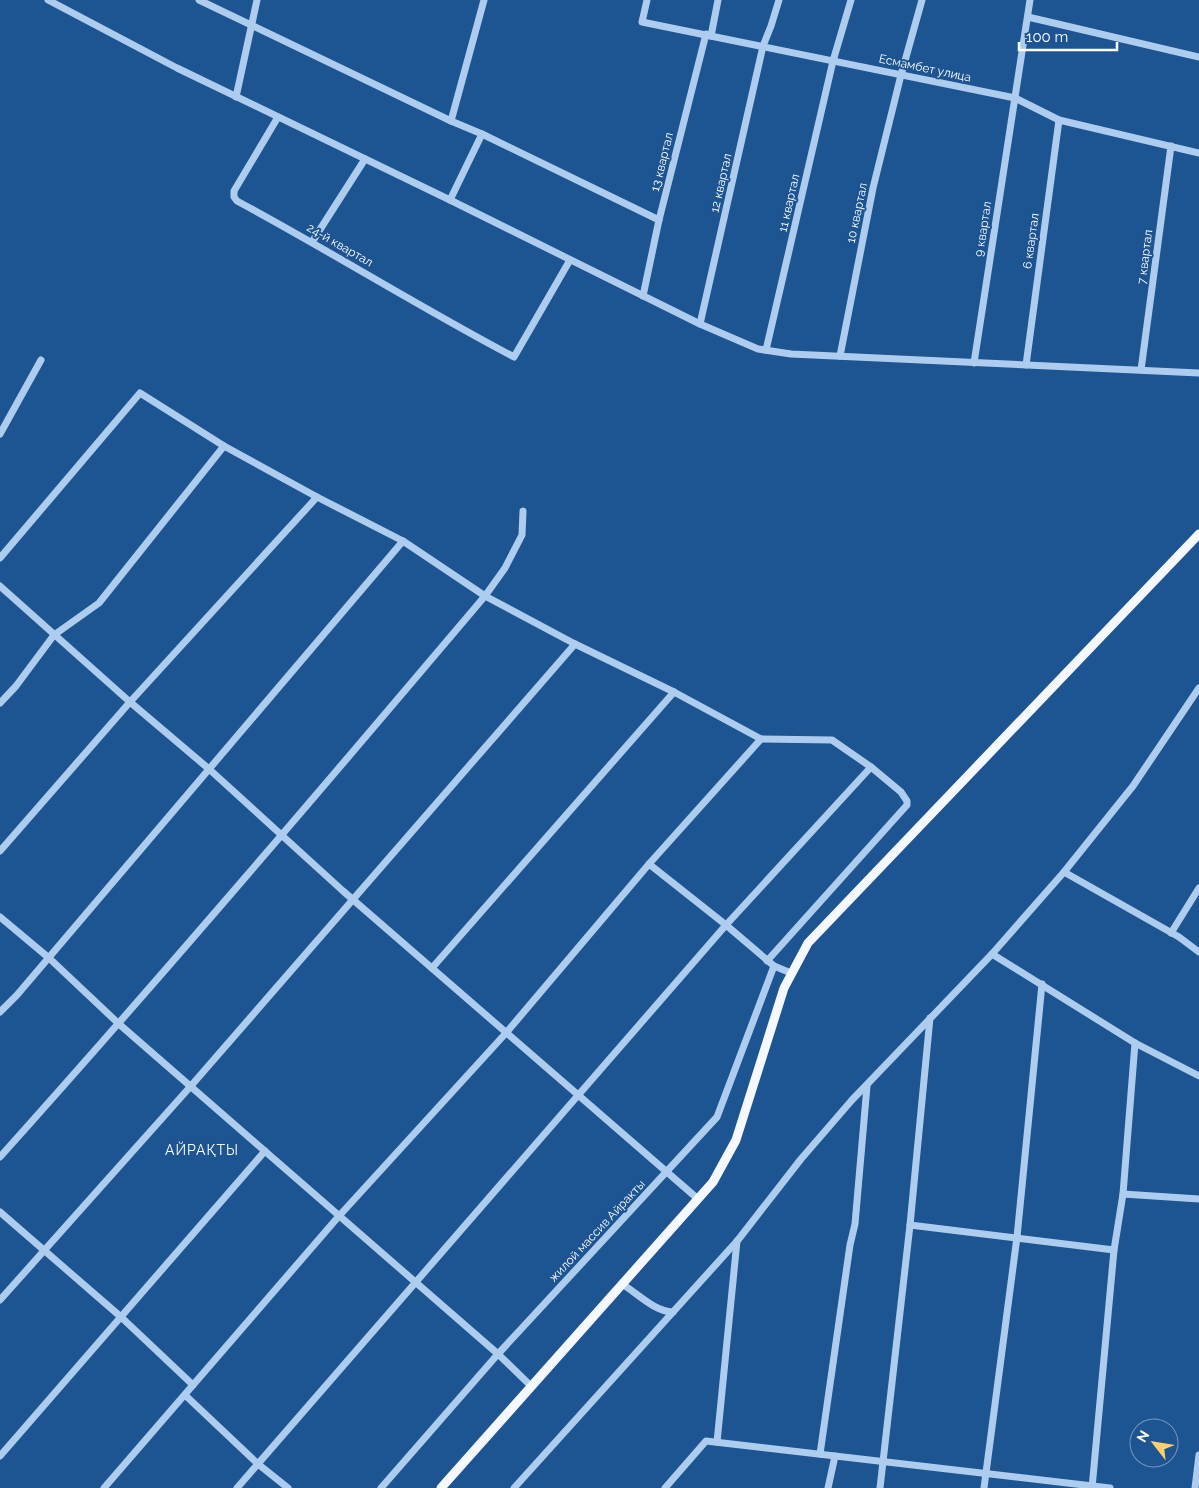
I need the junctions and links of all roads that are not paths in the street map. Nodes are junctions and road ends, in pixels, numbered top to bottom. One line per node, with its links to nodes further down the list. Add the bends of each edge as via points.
1 (48, 0): 18 (street)
2 (199, 0): 12 (street)
3 (257, 0): 12 (street)
4 (484, 0): 22 (street)
5 (647, 0): 13 (street, Есмамбет улица, via 642,22)
6 (718, 0): 13 (street, 13 квартал)
7 (779, 0): 14 (street, 12 квартал)
8 (851, 0): 16 (street, 11 квартал)
9 (922, 0): 17 (street, 10 квартал)
10 (1030, 0): 11 (street, 9 квартал)
11 (1028, 17): 15 (street); 19 (street, 9 квартал)
12 (252, 26): 18 (street); 22 (street)
13 (709, 35): 14 (street, Есмамбет улица); 28 (street, 13 квартал)
14 (763, 46): 16 (street, Есмамбет улица); 32 (street, 12 квартал)
15 (1199, 57)
16 (833, 61): 17 (street, Есмамбет улица); 33 (street, 11 квартал)
17 (901, 75): 19 (street, Есмамбет улица); 34 (street, 10 квартал, via 873,188)
18 (236, 97): 20 (street)
19 (1015, 98): 21 (street, Есмамбет улица); 36 (street, 9 квартал)
20 (278, 117): 26 (street); 29 (street, 24-й квартал, via 234,191 234,197)
21 (1059, 120): 24 (street, Есмамбет улица); 37 (street, 6 квартал)
22 (451, 121): 23 (street)
23 (482, 134): 27 (street); 28 (street)
24 (1171, 146): 25 (street, Есмамбет улица); 38 (street, 7 квартал)
25 (1199, 153)
26 (365, 159): 27 (street); 29 (street)
27 (450, 200): 30 (street)
28 (660, 220): 31 (street, 13 квартал)
29 (312, 242): 30 (street, 24-й квартал, via 514,357)
30 (570, 260): 31 (street)
31 (643, 296): 32 (street)
32 (700, 324): 33 (street)
33 (766, 350): 34 (street)
34 (840, 356): 36 (street)
35 (41, 360): 40 (street)
36 (974, 363): 37 (street)
37 (1026, 365): 38 (street)
38 (1141, 370): 39 (street)
39 (1199, 373)
40 (0, 434)
41 (224, 446): 42 (street); 46 (street, via 140,393); 49 (street, via 98,602)
42 (316, 497): 45 (street); 53 (street)
43 (523, 511): 48 (street, via 522,535 505,568)
44 (1199, 534): 73 (main road, via 808,943)
45 (403, 541): 48 (street); 57 (street)
46 (0, 558)
47 (0, 586): 49 (street)
48 (485, 596): 50 (street); 58 (street)
49 (54, 635): 53 (street); 54 (street)
50 (575, 644): 52 (street); 63 (street)
51 (1199, 688): 61 (street, via 1134,786)
52 (674, 692): 55 (street); 72 (street)
53 (130, 702): 57 (street); 59 (street)
54 (0, 703)
55 (760, 739): 56 (street, via 832,740); 60 (street)
56 (871, 767): 65 (street); 70 (street, via 901,792 907,805)
57 (210, 770): 58 (street); 69 (street)
58 (282, 837): 63 (street); 77 (street)
59 (0, 851)
60 (649, 864): 65 (street); 78 (street)
61 (1064, 872): 66 (street); 68 (street)
62 (1199, 888): 66 (street)
63 (352, 899): 72 (street); 82 (street)
64 (0, 917): 69 (street)
65 (726, 924): 70 (street); 83 (street)
66 (1172, 933): 67 (street)
67 (1199, 952)
68 (992, 954): 74 (street); 76 (street)
69 (48, 958): 75 (street); 77 (street)
70 (767, 960): 71 (street)
71 (774, 966): 73 (street); 86 (street, жилой массив Айракты, via 717,1118)
72 (432, 968): 78 (street)
73 (791, 973): 88 (main road, via 736,1140 713,1182)
74 (1042, 984): 79 (street); 93 (street)
75 (0, 1012)
76 (930, 1018): 81 (street); 92 (street)
77 (119, 1024): 82 (street); 85 (street)
78 (506, 1033): 83 (street); 91 (street)
79 (1135, 1043): 80 (street); 87 (street)
80 (1199, 1076)
81 (867, 1085): 94 (street, via 801,1159); 107 (street, via 855,1224)
82 (190, 1087): 84 (street); 95 (street)
83 (578, 1096): 86 (street); 97 (street)
84 (265, 1152): 91 (street); 101 (street)
85 (0, 1157)
86 (667, 1172): 88 (street); 102 (street, жилой массив Айракты)
87 (1123, 1194): 89 (street); 96 (street)
88 (698, 1198): 98 (main road)
89 (1199, 1199)
90 (0, 1212): 95 (street)
91 (339, 1216): 97 (street); 103 (street)
92 (910, 1225): 93 (street); 111 (street)
93 (1017, 1237): 96 (street); 113 (street)
94 (738, 1240): 100 (street); 106 (street)
95 (44, 1250): 99 (street); 101 (street)
96 (1114, 1250): 114 (street)
97 (416, 1282): 102 (street); 112 (street)
98 (622, 1284): 100 (street, via 658,1308); 104 (main road)
99 (0, 1300)
100 (673, 1312): 120 (street)
101 (121, 1317): 103 (street); 109 (street)
102 (498, 1354): 104 (street); 118 (street, жилой массив Айракты)
103 (193, 1385): 105 (street)
104 (531, 1386): 119 (main road)
105 (185, 1395): 112 (street); 115 (street)
106 (717, 1442): 107 (street); 121 (street, via 706,1441)
107 (820, 1454): 110 (street)
108 (1199, 1455): 126 (street)
109 (0, 1456)
110 (835, 1456): 111 (street); 122 (street)
111 (883, 1462): 113 (street); 123 (street)
112 (258, 1464): 116 (street); 117 (street)
113 (986, 1474): 114 (street); 124 (street)
114 (1092, 1487): 125 (street)
115 (104, 1488)
116 (236, 1488)
117 (288, 1488)
118 (381, 1488)
119 (441, 1488)
120 (514, 1488)
121 (665, 1488)
122 (828, 1488)
123 (880, 1488)
124 (984, 1488)
125 (1110, 1488)
126 (1195, 1488)

